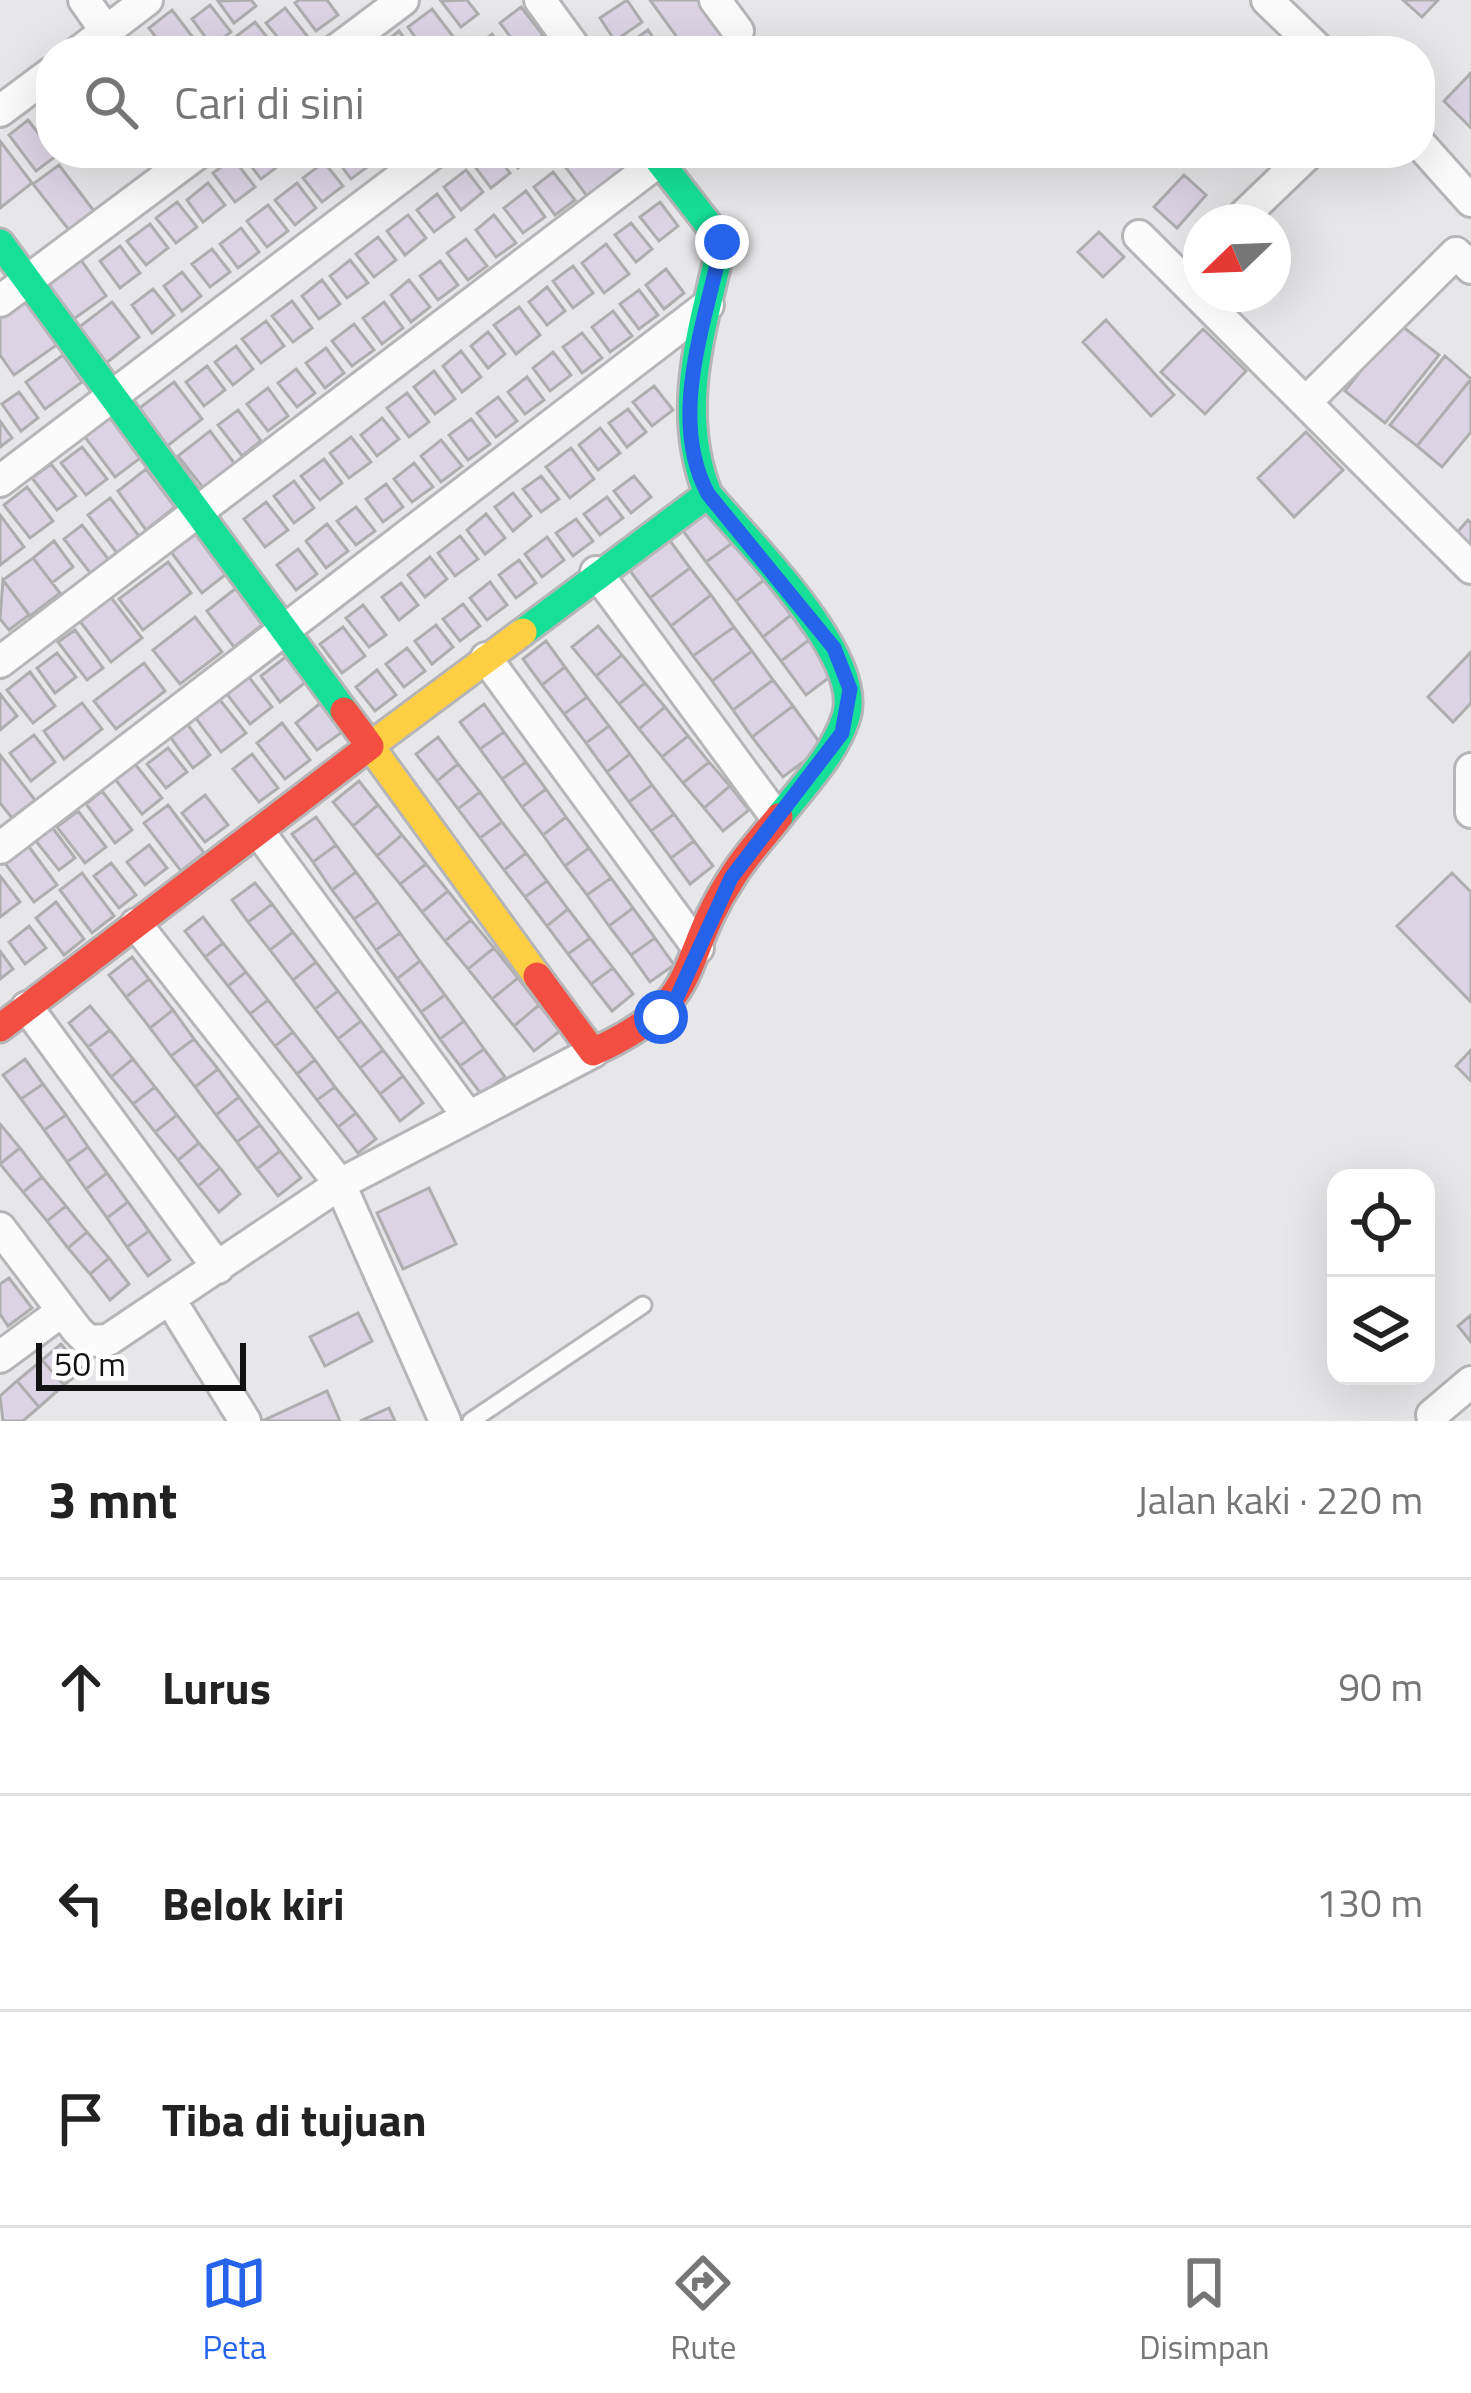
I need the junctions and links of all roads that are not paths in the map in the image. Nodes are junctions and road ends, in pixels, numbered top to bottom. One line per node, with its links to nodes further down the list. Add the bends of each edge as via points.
1 (84, 0): 7 (street)
2 (148, 0): 7 (street)
3 (404, 0): 10 (street)
4 (540, 0): 11 (street)
5 (715, 0): 8 (street)
6 (1267, 0): 12 (street)
7 (106, 31): 9 (street)
8 (738, 31)
9 (100, 36)
10 (355, 36)
11 (564, 36)
12 (1304, 36)
13 (36, 84): 14 (street)
14 (0, 111)
15 (1435, 157): 21 (street)
16 (178, 168): 28 (street)
17 (413, 168): 32 (street)
18 (642, 168): 36 (street)
19 (665, 168): 30 (street, via 722,242)
20 (1294, 168): 22 (street)
21 (1471, 201)
22 (1257, 204)
23 (1471, 219): 26 (street)
24 (1138, 236): 27 (street)
25 (0, 242): 28 (street)
26 (1463, 260): 33 (street)
27 (1183, 263)
28 (28, 280): 29 (street); 32 (street)
29 (0, 301)
30 (708, 305): 35 (street, via 689,414); 39 (street)
31 (1229, 312): 33 (street)
32 (109, 397): 34 (street); 36 (street)
33 (1306, 402): 37 (street)
34 (0, 481)
35 (708, 494): 38 (street); 45 (street, via 846,667 842,733)
36 (197, 513): 39 (street); 41 (street)
37 (1471, 568)
38 (596, 572): 40 (street); 45 (street)
39 (285, 633): 42 (street); 47 (street)
40 (486, 658): 42 (street); 49 (street)
41 (0, 662)
42 (370, 746): 46 (street); 52 (street)
43 (1471, 769): 44 (street)
44 (1471, 812)
45 (776, 817): 49 (street, via 731,878)
46 (259, 832): 48 (street); 53 (street)
47 (0, 848)
48 (136, 924): 50 (street); 54 (street)
49 (698, 948): 52 (street, via 661,1017)
50 (27, 1007): 51 (street); 56 (street)
51 (0, 1028)
52 (593, 1052): 53 (street)
53 (467, 1115): 54 (street)
54 (340, 1184): 56 (street); 64 (street)
55 (0, 1228): 59 (street)
56 (218, 1268): 57 (street)
57 (171, 1301): 59 (street, via 98,1343); 63 (street)
58 (643, 1305): 65 (lane)
59 (61, 1312): 60 (street)
60 (0, 1357)
61 (1471, 1382): 62 (street)
62 (1432, 1415)
63 (245, 1421)
64 (445, 1421)
65 (470, 1421)

